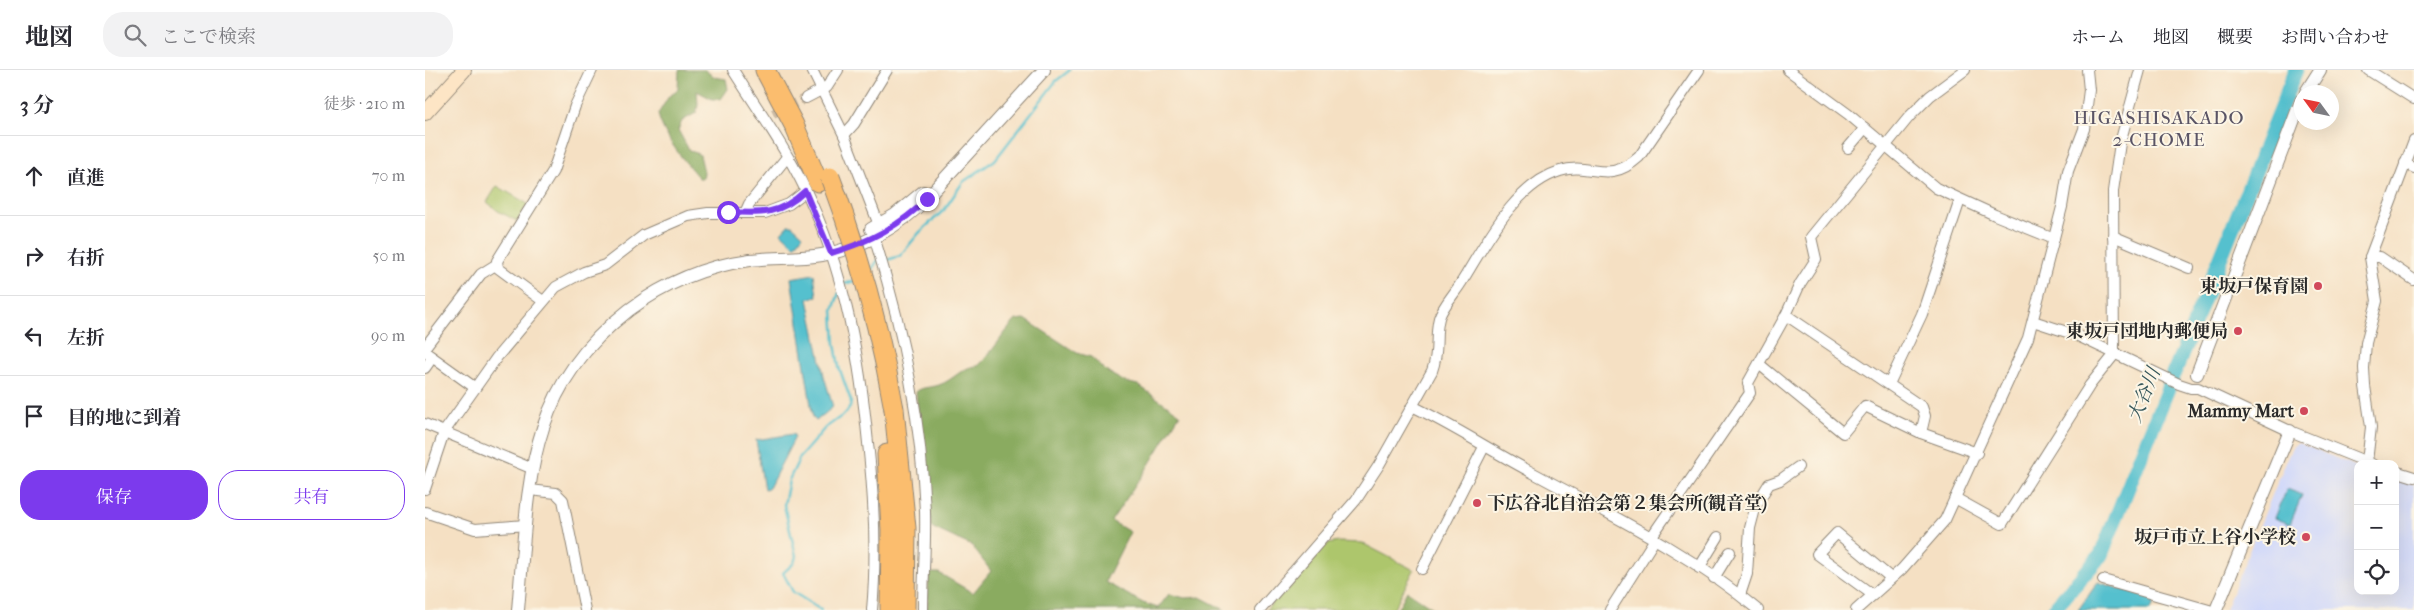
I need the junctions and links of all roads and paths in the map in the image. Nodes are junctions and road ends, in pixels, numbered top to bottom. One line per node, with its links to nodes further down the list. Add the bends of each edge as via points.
1 (464, 70): 21 (main road)
2 (592, 70): 38 (street, via 575,106 553,171)
3 (733, 70): 28 (street, via 769,117)
4 (765, 70): 30 (highway)
5 (778, 70): 30 (highway, via 805,120)
6 (812, 70): 18 (street)
7 (838, 70): 18 (street)
8 (1044, 70): 33 (street, via 978,140)
9 (1699, 70): 53 (street, via 1639,158 1628,167 1612,172 1562,170 1543,178 1509,210 1439,318 1438,355)
10 (1788, 70): 23 (street)
11 (1965, 70): 26 (street, via 1930,96)
12 (2087, 70): 35 (street, via 2089,90 2084,129 2067,170)
13 (2140, 70): 34 (street, via 2115,168)
14 (2320, 70): 17 (street)
15 (2368, 70): 20 (street)
16 (883, 72): 24 (street, via 854,124)
17 (2310, 85)
18 (823, 90): 19 (street); 24 (street)
19 (806, 98)
20 (2414, 99)
21 (425, 113)
22 (2294, 119): 49 (street)
23 (1865, 128): 26 (street); 27 (street)
24 (844, 135): 33 (street)
25 (2414, 141): 29 (street)
26 (1885, 145): 31 (street, via 1935,188); 42 (street, via 1811,237 1816,259)
27 (1848, 148)
28 (787, 157): 30 (street); 32 (street)
29 (2409, 166): 37 (street)
30 (818, 183): 32 (street, via 779,209); 36 (street); 54 (highway, via 846,256)
31 (1960, 200): 35 (street); 50 (street, via 1922,314)
32 (745, 213): 41 (street, via 688,216 658,228 605,265 555,287)
33 (877, 231): 36 (street); 61 (street, via 906,355)
34 (2113, 236): 39 (street); 46 (street)
35 (2054, 238): 43 (street)
36 (830, 250): 66 (street, via 731,263 694,274 653,294 613,322 566,375 542,427); 86 (street, via 855,338 874,460)
37 (2370, 257): 40 (street, via 2379,257); 64 (street, via 2377,301 2366,343 2366,397 2371,427)
38 (497, 264): 41 (street, via 498,268); 44 (street, via 481,274)
39 (2189, 268)
40 (2414, 280)
41 (543, 300): 51 (street)
42 (1786, 315): 47 (street); 50 (street)
43 (2033, 321): 46 (street, via 2076,335); 60 (street)
44 (425, 347)
45 (428, 355): 48 (street); 51 (street)
46 (2114, 355): 52 (street, via 2179,384); 71 (street, via 2090,385 2002,524)
47 (1759, 364): 58 (street, via 1843,433 1865,406); 74 (street, via 1748,383 1750,393)
48 (425, 368)
49 (2197, 374): 52 (street)
50 (1889, 384): 58 (street, via 1922,407 1925,416)
51 (474, 387): 57 (street)
52 (2199, 388): 56 (street)
53 (1412, 406): 59 (street, via 1452,425); 90 (street, via 1356,500)
54 (888, 410): 87 (highway); 88 (highway, via 906,528)
55 (425, 424): 57 (street)
56 (2290, 431): 63 (street); 95 (street)
57 (445, 432): 66 (street); 69 (street)
58 (1921, 432): 60 (street)
59 (1484, 447): 74 (street); 78 (street)
60 (1977, 453): 71 (street)
61 (920, 455): 62 (street); 89 (street, via 925,512)
62 (907, 457)
63 (2362, 460)
64 (2369, 460)
65 (1798, 467): 83 (street, via 1769,484 1756,504 1750,528 1747,574)
66 (533, 469): 70 (street)
67 (2399, 473): 68 (street)
68 (2414, 477)
69 (425, 489)
70 (530, 490): 73 (street); 85 (street, via 557,493 563,500)
71 (1955, 498): 80 (street, via 1945,520)
72 (425, 512): 73 (street, via 475,529)
73 (526, 525): 84 (street)
74 (1653, 537): 77 (street); 91 (street)
75 (1718, 537): 77 (street)
76 (1730, 552): 79 (street)
77 (1699, 568): 79 (street)
78 (1423, 569)
79 (1714, 578): 83 (street)
80 (1891, 578): 82 (street); 82 (street, via 1837,533 1817,554)
81 (2103, 580): 94 (street)
82 (1873, 594): 93 (street)
83 (1740, 595): 92 (street)
84 (518, 610)
85 (585, 610)
86 (872, 610)
87 (890, 610)
88 (905, 610)
89 (923, 610)
90 (1260, 610)
91 (1610, 610)
92 (1758, 610)
93 (1856, 610)
94 (2209, 610)
95 (2216, 610)

